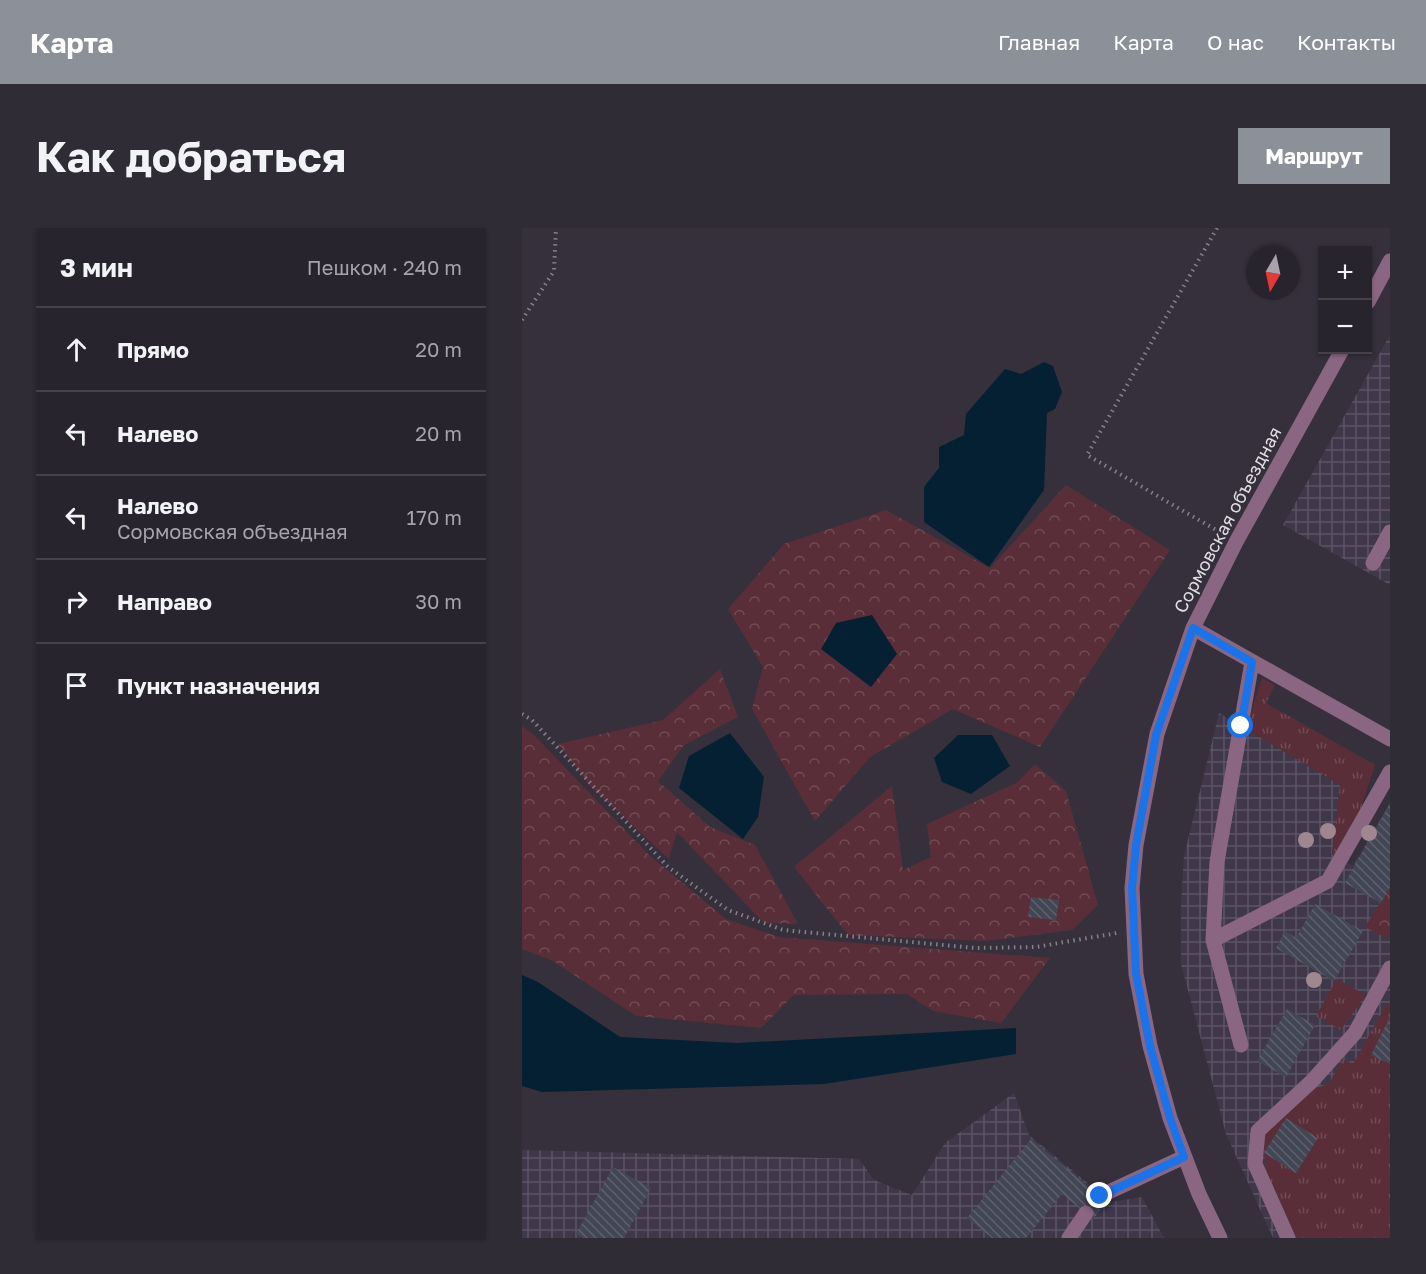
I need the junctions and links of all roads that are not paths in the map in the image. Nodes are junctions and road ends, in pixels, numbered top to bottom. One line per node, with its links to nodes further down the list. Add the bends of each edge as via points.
1 (1390, 261): 2 (street)
2 (1369, 300)
3 (1339, 354): 6 (street, Сормовская объездная)
4 (1390, 532): 5 (street)
5 (1372, 563)
6 (1193, 628): 7 (street); 14 (street, Сормовская объездная, via 1156,735 1132,888 1136,974 1150,1046)
7 (1252, 662): 8 (street); 10 (street, via 1217,862)
8 (1390, 739)
9 (1390, 772): 10 (street, via 1328,881)
10 (1213, 940): 13 (street)
11 (1390, 968): 12 (street)
12 (1384, 993): 19 (street, via 1312,1081 1258,1131 1255,1164)
13 (1241, 1045)
14 (1184, 1157): 15 (street); 18 (street, Сормовская объездная)
15 (1100, 1196)
16 (1086, 1213): 17 (street)
17 (1069, 1238)
18 (1220, 1238)
19 (1288, 1238)

